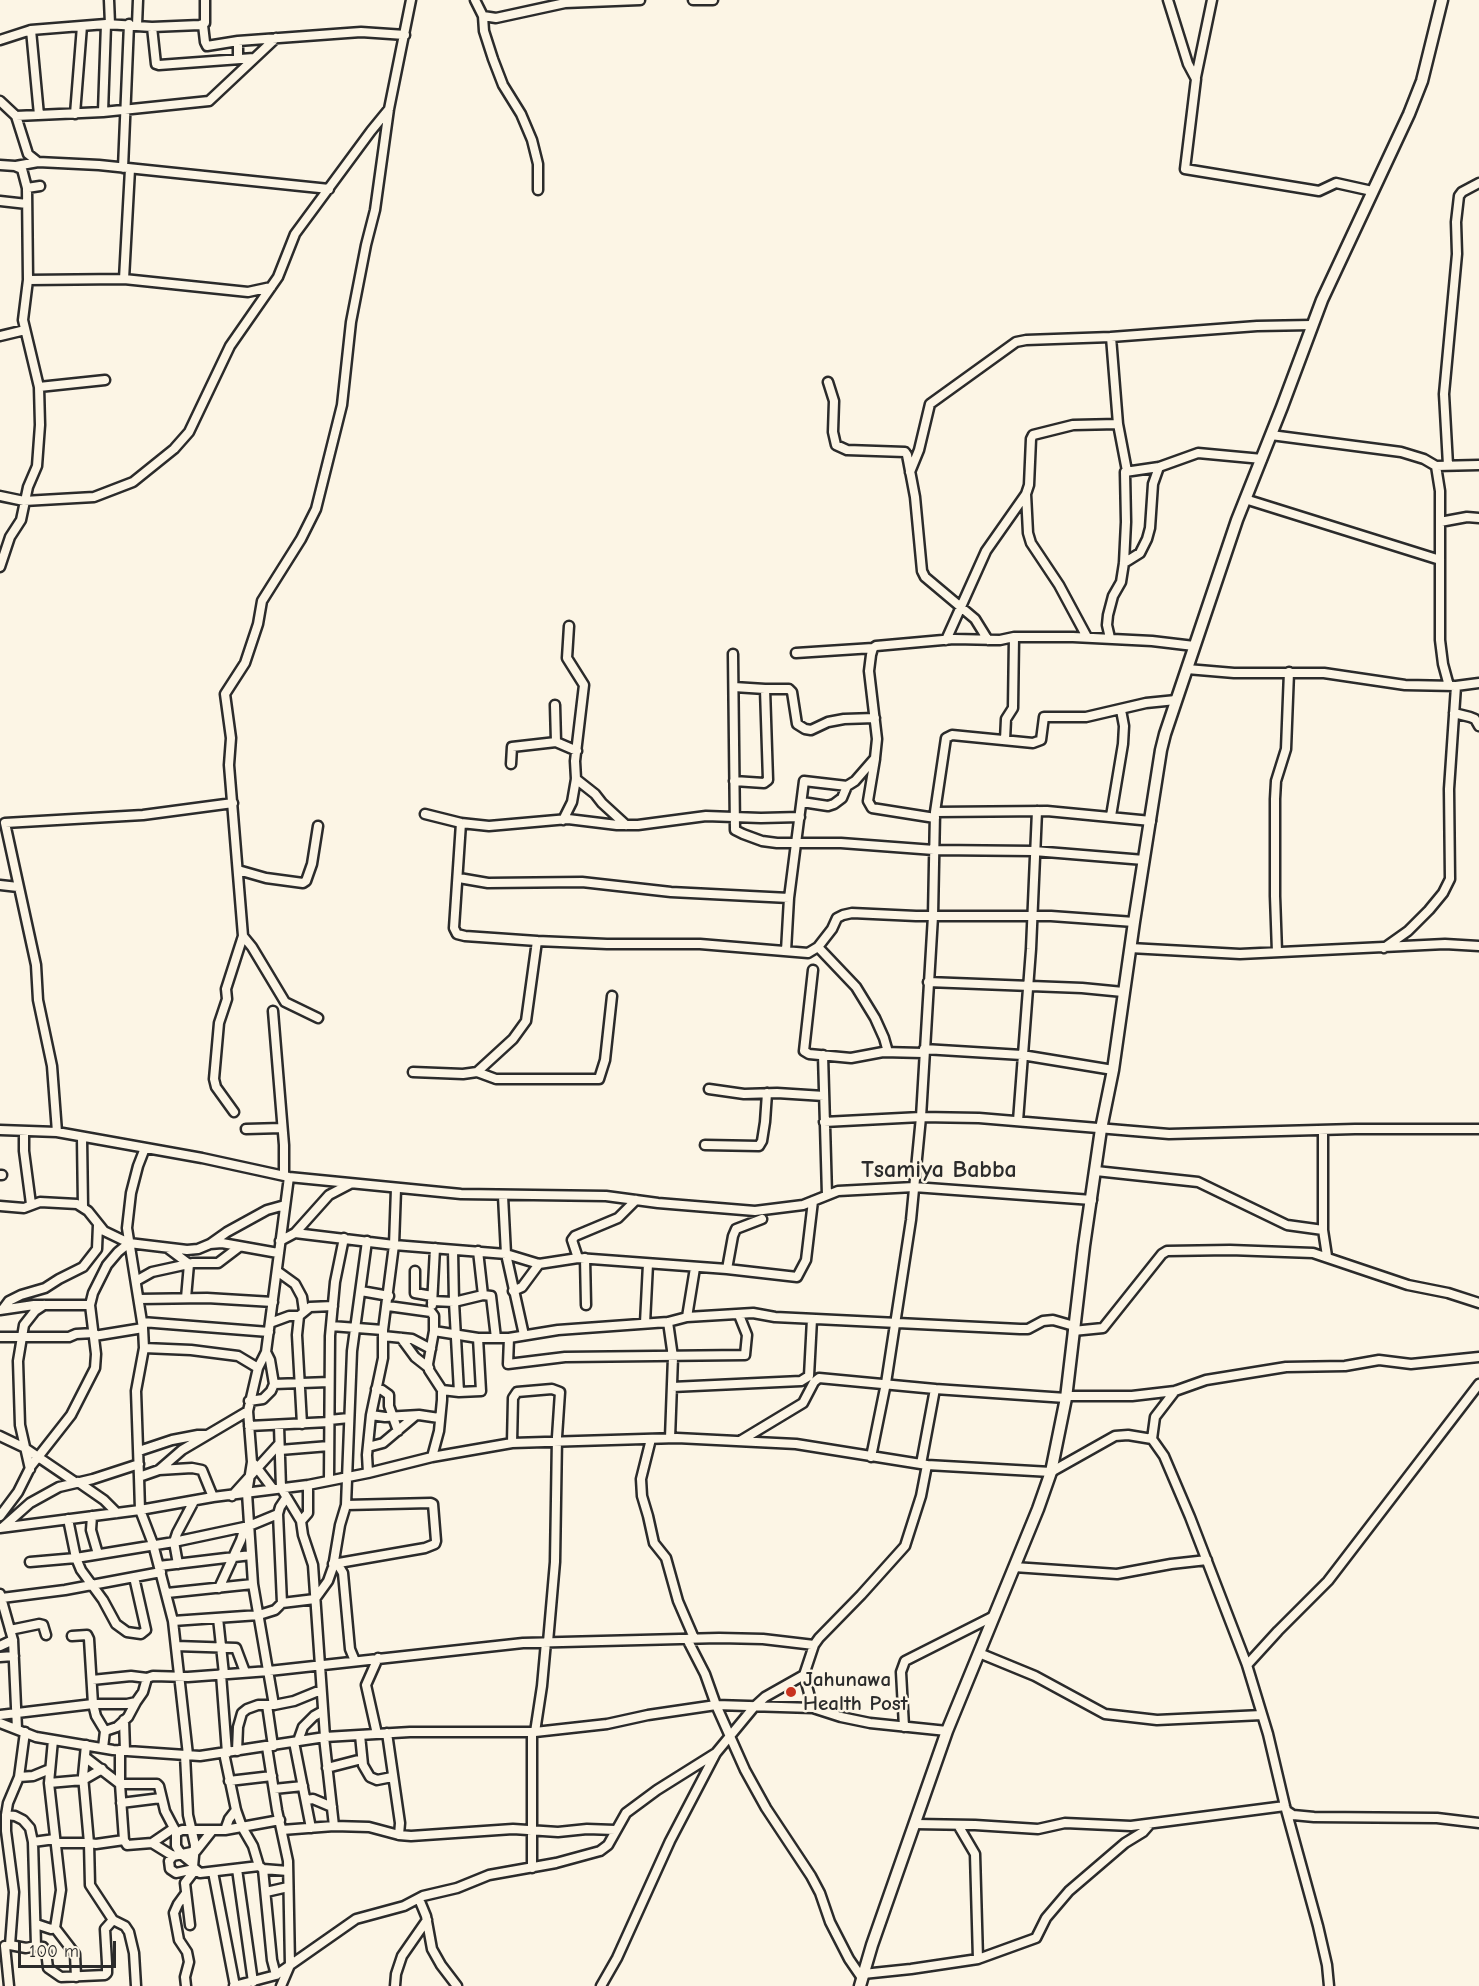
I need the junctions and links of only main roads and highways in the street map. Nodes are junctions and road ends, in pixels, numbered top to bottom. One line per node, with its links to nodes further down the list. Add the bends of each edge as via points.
1 (1442, 0): 2 (main road, via 1422,81 1325,291 1245,499 1161,750 1101,1130 1066,1397 1051,1472 947,1731)
2 (862, 1979)

